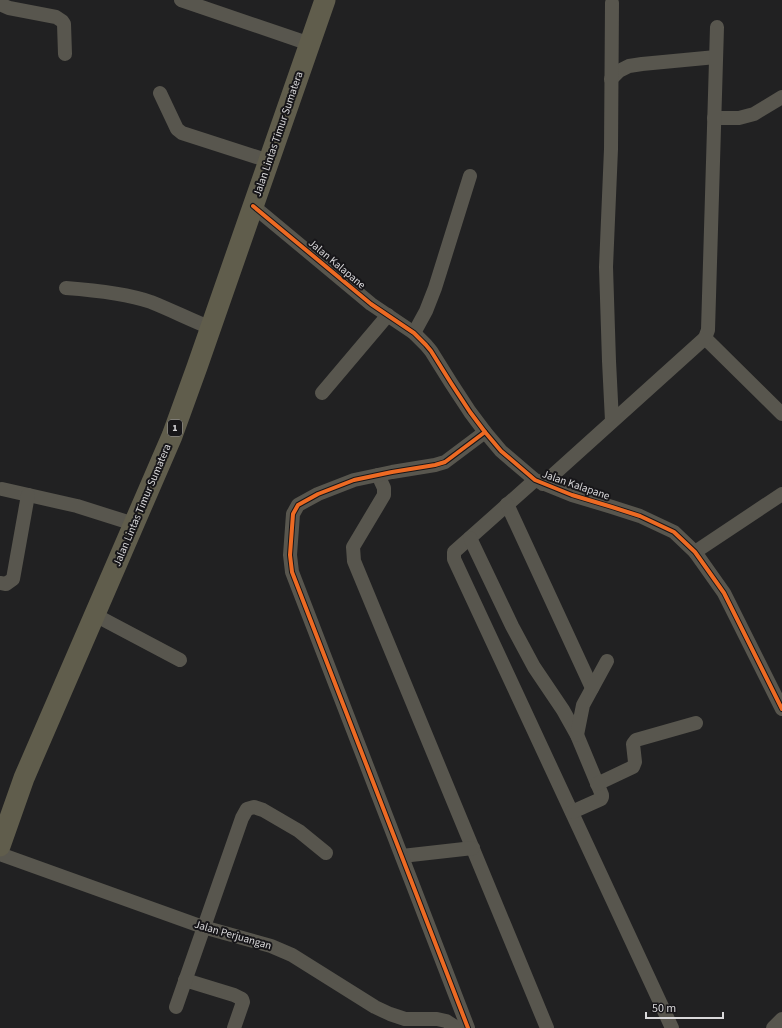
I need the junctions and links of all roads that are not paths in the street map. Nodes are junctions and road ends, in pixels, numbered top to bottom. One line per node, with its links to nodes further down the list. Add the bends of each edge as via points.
1 (181, 0): 6 (street)
2 (325, 0): 6 (highway, Jalan Lintas Timur Sumatera / 1)
3 (612, 3): 9 (street)
4 (0, 4): 7 (street, via 56,17 62,21)
5 (717, 27): 8 (street)
6 (310, 44): 13 (highway, Jalan Lintas Timur Sumatera / 1)
7 (65, 54)
8 (716, 57): 9 (street, via 629,66); 12 (street)
9 (611, 79): 23 (street, via 606,267)
10 (160, 93): 13 (street, via 177,129 182,133)
11 (782, 97): 12 (street, via 754,114 739,118)
12 (714, 118): 20 (street, via 708,330)
13 (269, 161): 15 (highway, Jalan Lintas Timur Sumatera / 1)
14 (470, 176): 19 (street, via 435,288)
15 (253, 206): 17 (street, Jalan Kalapane); 18 (highway, Jalan Lintas Timur Sumatera / 1)
16 (66, 288): 18 (street, via 120,294 150,302)
17 (388, 316): 19 (street, Jalan Kalapane); 21 (street)
18 (210, 328): 31 (highway, Jalan Lintas Timur Sumatera / 1, via 172,436)
19 (414, 333): 24 (street, Jalan Kalapane, via 431,351)
20 (705, 338): 22 (street); 23 (street)
21 (322, 393)
22 (782, 414)
23 (612, 421): 26 (street)
24 (485, 432): 25 (street, via 445,462); 26 (street, Jalan Kalapane, via 501,451)
25 (378, 475): 45 (street, via 384,488 384,495 353,548 354,561); 48 (street, via 354,480 298,505 293,514 290,555 292,572)
26 (539, 482): 30 (street); 33 (street, Jalan Kalapane, via 640,516 674,532)
27 (2, 489): 29 (street)
28 (782, 494): 33 (street)
29 (28, 495): 31 (street, via 78,506); 34 (street, via 13,579 6,584)
30 (507, 504): 32 (street); 38 (street)
31 (134, 524): 35 (highway, Jalan Lintas Timur Sumatera / 1)
32 (470, 538): 41 (street, via 530,660 564,710); 43 (street, via 454,552 454,559)
33 (695, 552): 39 (street, Jalan Kalapane, via 724,593)
34 (0, 583)
35 (95, 615): 36 (street); 44 (highway, Jalan Lintas Timur Sumatera / 1, via 24,778)
36 (180, 660)
37 (607, 661): 38 (street)
38 (592, 688): 41 (street, via 583,705)
39 (782, 709)
40 (696, 724): 42 (street, via 636,740 633,744 633,767)
41 (577, 735): 42 (street)
42 (597, 784): 43 (street, via 602,797)
43 (572, 812): 58 (street)
44 (0, 846)
45 (473, 848): 48 (street); 57 (street)
46 (326, 853): 49 (street, via 300,831 263,810 254,807 247,809)
47 (0, 854): 49 (street, Jalan Perjuangan)
48 (402, 856): 56 (street)
49 (203, 927): 50 (street); 53 (street, Jalan Perjuangan, via 282,950)
50 (185, 980): 51 (street); 54 (street, via 242,999)
51 (176, 1007)
52 (782, 1019): 59 (street)
53 (404, 1023): 55 (street, Jalan Perjuangan, via 437,1019)
54 (234, 1028)
55 (457, 1028)
56 (468, 1028)
57 (547, 1028)
58 (672, 1028)
59 (772, 1028)

